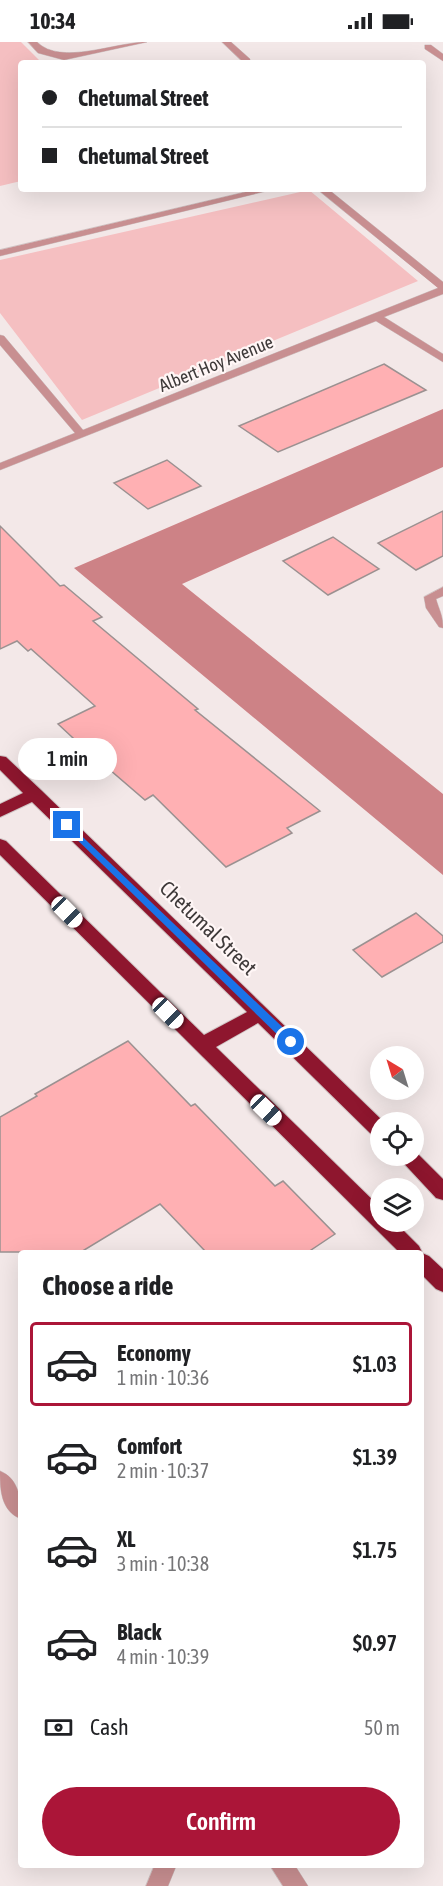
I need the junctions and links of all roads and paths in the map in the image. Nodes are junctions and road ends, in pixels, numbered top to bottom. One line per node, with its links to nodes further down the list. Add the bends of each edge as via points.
1 (32, 42): 2 (street, via 41,51 64,57)
2 (143, 42)
3 (226, 42): 6 (street)
4 (428, 47): 5 (street)
5 (443, 58)
6 (246, 60)
7 (257, 192): 9 (street)
8 (326, 192): 10 (street)
9 (0, 253)
10 (443, 288): 11 (street, Albert Hoy Avenue)
11 (377, 317): 13 (street); 14 (street, Albert Hoy Avenue)
12 (0, 338): 14 (street)
13 (443, 359)
14 (82, 435): 15 (street, Albert Hoy Avenue)
15 (0, 467)
16 (443, 591): 17 (street, via 430,597)
17 (443, 624)
18 (0, 761): 19 (highway, Chetumal Street)
19 (35, 794): 20 (highway); 22 (highway, Chetumal Street)
20 (0, 811)
21 (0, 845): 23 (highway)
22 (261, 1012): 23 (highway); 24 (highway, Chetumal Street)
23 (201, 1046): 27 (highway)
24 (370, 1120)
25 (417, 1166): 26 (highway)
26 (443, 1192)
27 (410, 1250)
28 (424, 1264): 29 (highway)
29 (443, 1283)
30 (0, 1480): 31 (street)
31 (11, 1503)
32 (164, 1868): 34 (street)
33 (283, 1868): 35 (street)
34 (157, 1886)
35 (297, 1886)

